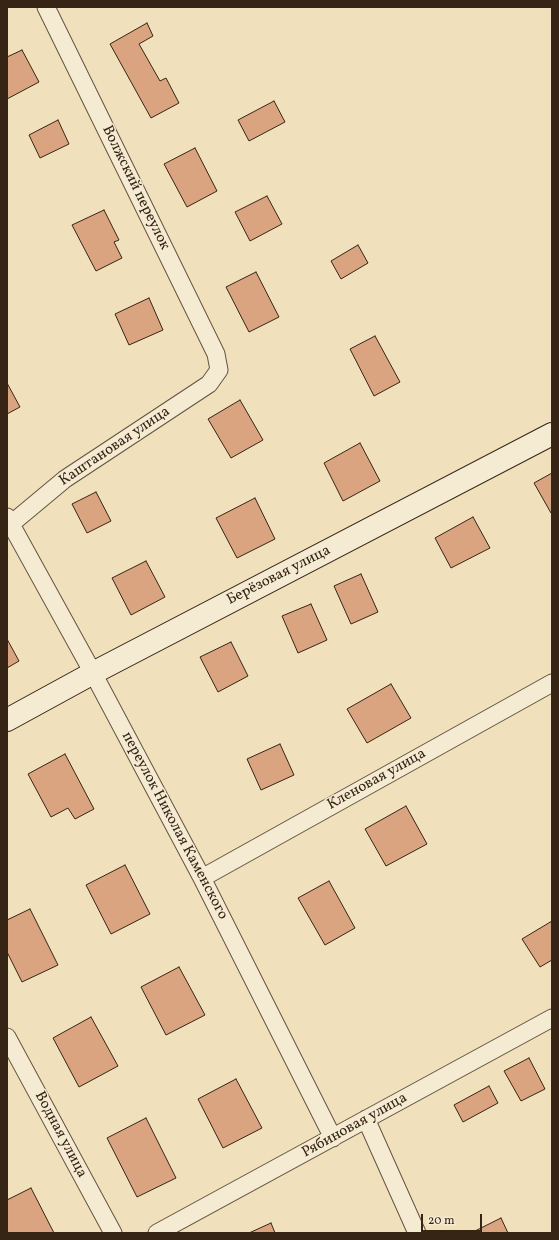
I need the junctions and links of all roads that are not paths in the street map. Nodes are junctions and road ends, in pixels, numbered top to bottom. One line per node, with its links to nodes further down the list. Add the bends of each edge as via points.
1 (46, 7): 2 (street, Волжский переулок, via 216,354)
2 (219, 370): 4 (street, Каштановая улица, via 209,384 64,479)
3 (552, 434): 5 (main road, Берёзовая улица)
4 (9, 520): 5 (street, переулок Николая Каменского)
5 (93, 673): 7 (main road, Берёзовая улица); 8 (street, переулок Николая Каменского)
6 (552, 683): 8 (street, Кленовая улица)
7 (7, 720)
8 (202, 878): 12 (street, переулок Николая Каменского)
9 (552, 1018): 11 (street, Рябиновая улица)
10 (7, 1037): 13 (street, Водная улица)
11 (366, 1119): 12 (street, Рябиновая улица); 15 (street)
12 (333, 1138): 14 (street, Рябиновая улица)
13 (113, 1233)
14 (157, 1233)
15 (417, 1233)

